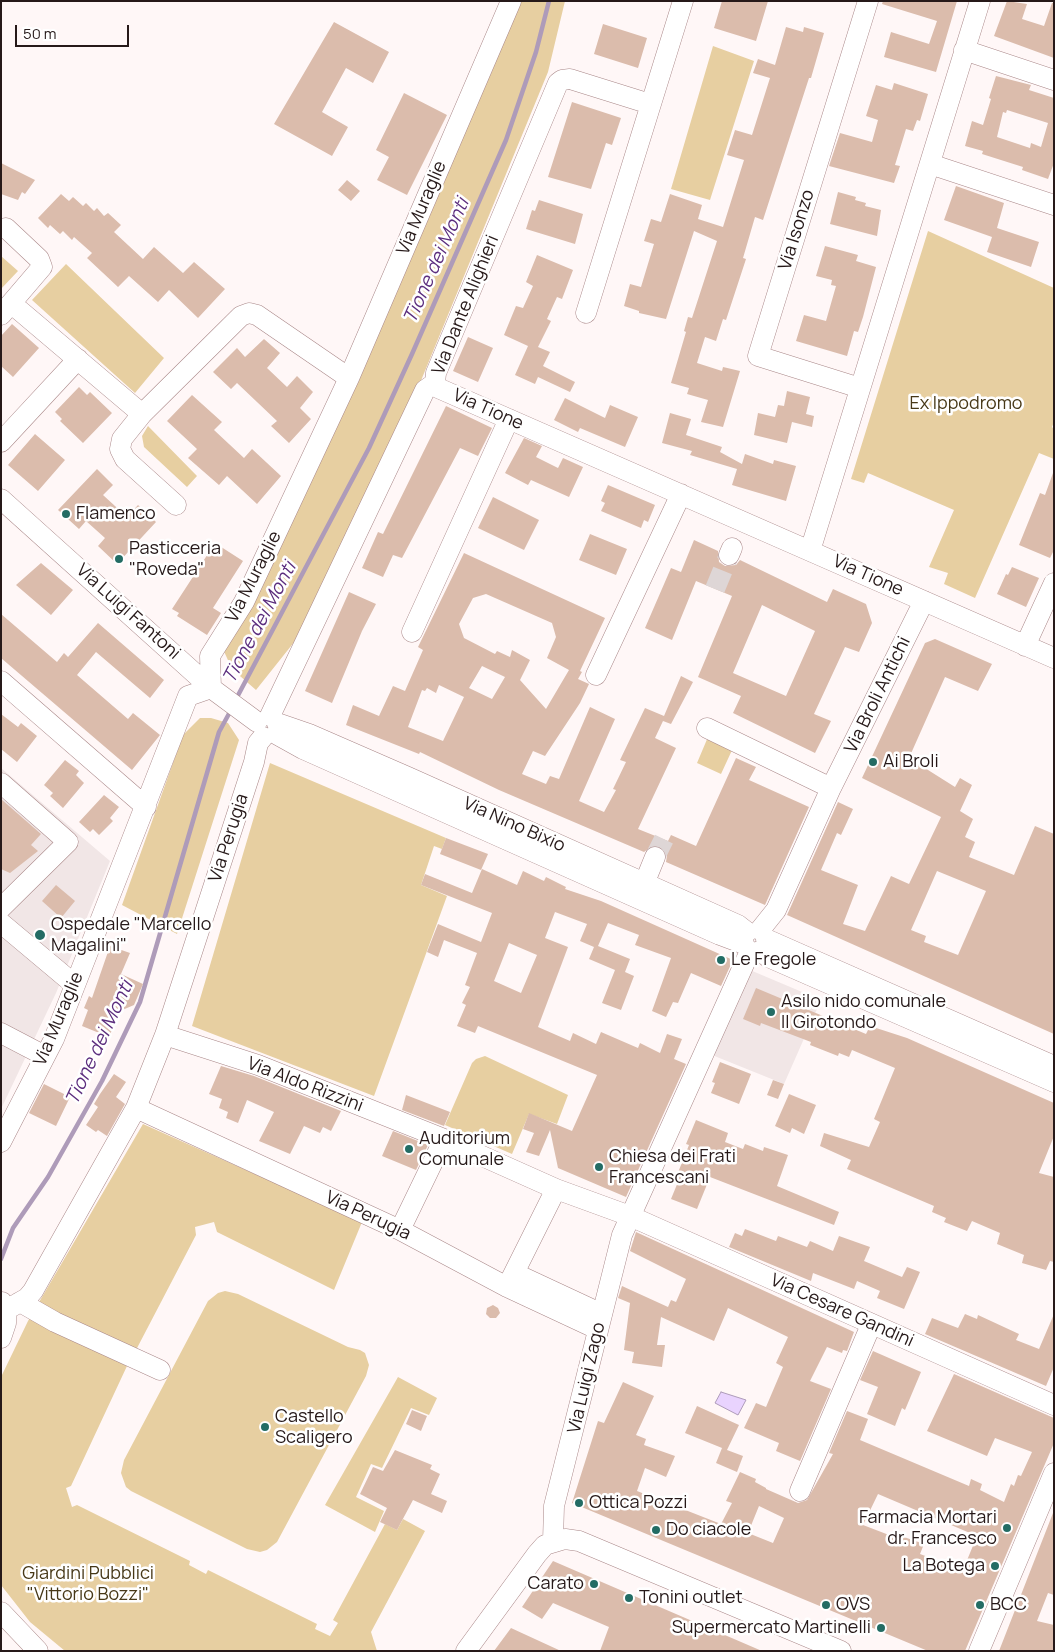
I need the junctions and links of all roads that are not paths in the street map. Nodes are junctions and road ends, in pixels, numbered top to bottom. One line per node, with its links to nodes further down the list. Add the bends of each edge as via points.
1 (511, 1): 14 (street, Via Muraglie)
2 (683, 1): 7 (street)
3 (868, 1): 16 (street, Via Isonzo, via 758,356)
4 (980, 1): 5 (street)
5 (964, 50): 6 (street); 8 (street)
6 (1054, 80)
7 (650, 104): 12 (street); 15 (street, Via Dante Alighieri, via 570,79 558,83)
8 (930, 164): 9 (street); 16 (street)
9 (1054, 205)
10 (6, 228): 11 (street, via 39,259 42,267)
11 (7, 309): 13 (street)
12 (586, 313)
13 (78, 359): 17 (street); 19 (street)
14 (349, 378): 17 (street, via 258,315 249,314 241,316); 31 (street, Via Muraglie, via 244,602 210,656)
15 (434, 383): 18 (street, Via Tione, via 438,388); 32 (street, Via Dante Alighieri, via 425,390)
16 (860, 388): 23 (street)
17 (142, 414): 22 (street, via 122,439 120,449 125,459)
18 (509, 419): 20 (street, Via Tione); 26 (street)
19 (1, 442)
20 (681, 494): 23 (street, Via Tione); 29 (street)
21 (1, 499): 31 (street, Via Luigi Fantoni)
22 (176, 505)
23 (810, 551): 25 (street, Via Tione)
24 (1054, 583): 27 (street)
25 (924, 601): 27 (street, Via Tione); 35 (street, Via Broli Antichi)
26 (412, 632)
27 (1025, 646): 28 (street, Via Tione)
28 (1054, 658)
29 (596, 675)
30 (1, 681): 36 (street)
31 (211, 688): 32 (street, Via Luigi Fantoni); 36 (street, Via Muraglie, via 188,696)
32 (268, 726): 38 (street, Via Nino Bixio, via 309,734); 41 (street, Via Nino Bixio, via 303,749 720,935); 44 (street, Via Perugia, via 258,743)
33 (707, 728): 35 (street)
34 (1, 783): 39 (street, via 68,842)
35 (831, 788): 41 (street, Via Broli Antichi, via 776,910)
36 (146, 807): 42 (street, Via Muraglie)
37 (656, 857): 38 (street)
38 (644, 884): 41 (street, Via Nino Bixio, via 738,924)
39 (1, 908)
40 (1, 923): 42 (street)
41 (755, 941): 46 (street, Via Nino Bixio); 47 (street, Via Nino Bixio, via 768,957); 52 (street, Via Luigi Zago)
42 (75, 985): 45 (street, Via Muraglie)
43 (1, 1033): 45 (street)
44 (165, 1036): 48 (street, Via Perugia); 49 (street, Via Aldo Rizzini, via 258,1065)
45 (44, 1056): 50 (street, Via Muraglie)
46 (1054, 1066)
47 (1054, 1082)
48 (136, 1108): 53 (street, Via Perugia); 55 (street, Via Perugia, via 32,1291)
49 (444, 1139): 51 (street, Via Aldo Rizzini); 53 (street)
50 (1, 1142)
51 (556, 1189): 52 (street, Via Aldo Rizzini); 54 (street)
52 (630, 1216): 56 (street, Via Luigi Zago); 57 (street, Via Cesare Gandini)
53 (400, 1230): 54 (street, Via Perugia)
54 (511, 1280): 56 (street, Via Perugia)
55 (7, 1306): 58 (street); 59 (street, via 64,1327)
56 (599, 1321): 63 (street, Via Luigi Zago, via 554,1506)
57 (871, 1325): 60 (street, Via Cesare Gandini); 62 (street)
58 (1, 1338)
59 (160, 1370)
60 (1054, 1405)
61 (1054, 1473): 69 (street)
62 (800, 1491)
63 (553, 1541): 65 (street, via 579,1542); 67 (street, via 537,1554)
64 (1, 1612): 66 (street)
65 (812, 1645): 68 (street)
66 (38, 1651)
67 (466, 1651)
68 (841, 1651)
69 (979, 1651)

